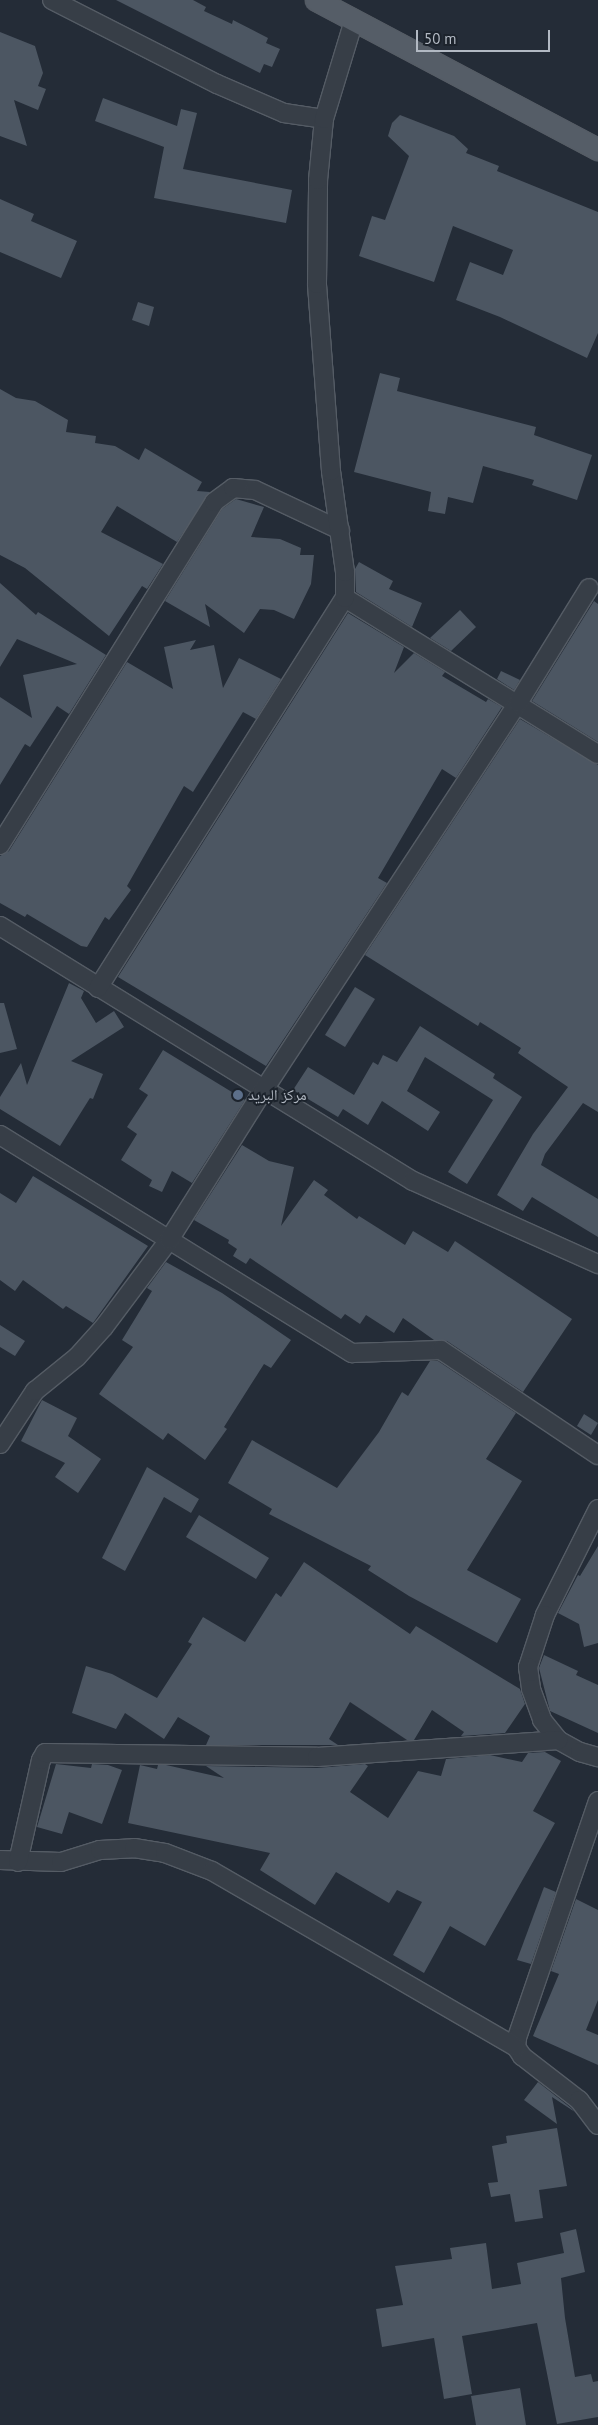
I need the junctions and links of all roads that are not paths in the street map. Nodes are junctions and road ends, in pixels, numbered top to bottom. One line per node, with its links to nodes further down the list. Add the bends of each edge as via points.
1 (52, 0): 4 (street, via 225,88 284,113)
2 (316, 0): 3 (main road)
3 (354, 20): 4 (street); 5 (main road)
4 (324, 119): 6 (street, via 318,180 317,284 331,471)
5 (598, 149)
6 (340, 530): 8 (street, via 346,572); 11 (street, via 255,490 233,488 214,502)
7 (589, 588): 9 (street)
8 (345, 598): 9 (street); 13 (street)
9 (518, 704): 10 (street); 14 (street)
10 (598, 754)
11 (0, 845)
12 (0, 926): 13 (street)
13 (98, 988): 14 (street)
14 (263, 1091): 16 (street); 17 (street, via 413,1182)
15 (0, 1135): 16 (street)
16 (169, 1240): 18 (street, via 104,1327 77,1357 35,1391); 19 (street, via 352,1353 441,1350)
17 (598, 1264)
18 (0, 1444)
19 (598, 1455)
20 (598, 1509): 21 (street, via 545,1615 528,1667 531,1689 542,1720)
21 (558, 1740): 22 (street); 25 (street, via 317,1757 46,1753 41,1760)
22 (598, 1757)
23 (598, 1801): 26 (street, via 516,2038)
24 (0, 1860): 25 (street)
25 (18, 1862): 26 (street, via 61,1862 100,1850 134,1848 165,1853 212,1871)
26 (516, 2047): 27 (street, via 522,2056 579,2100)
27 (598, 2125)

